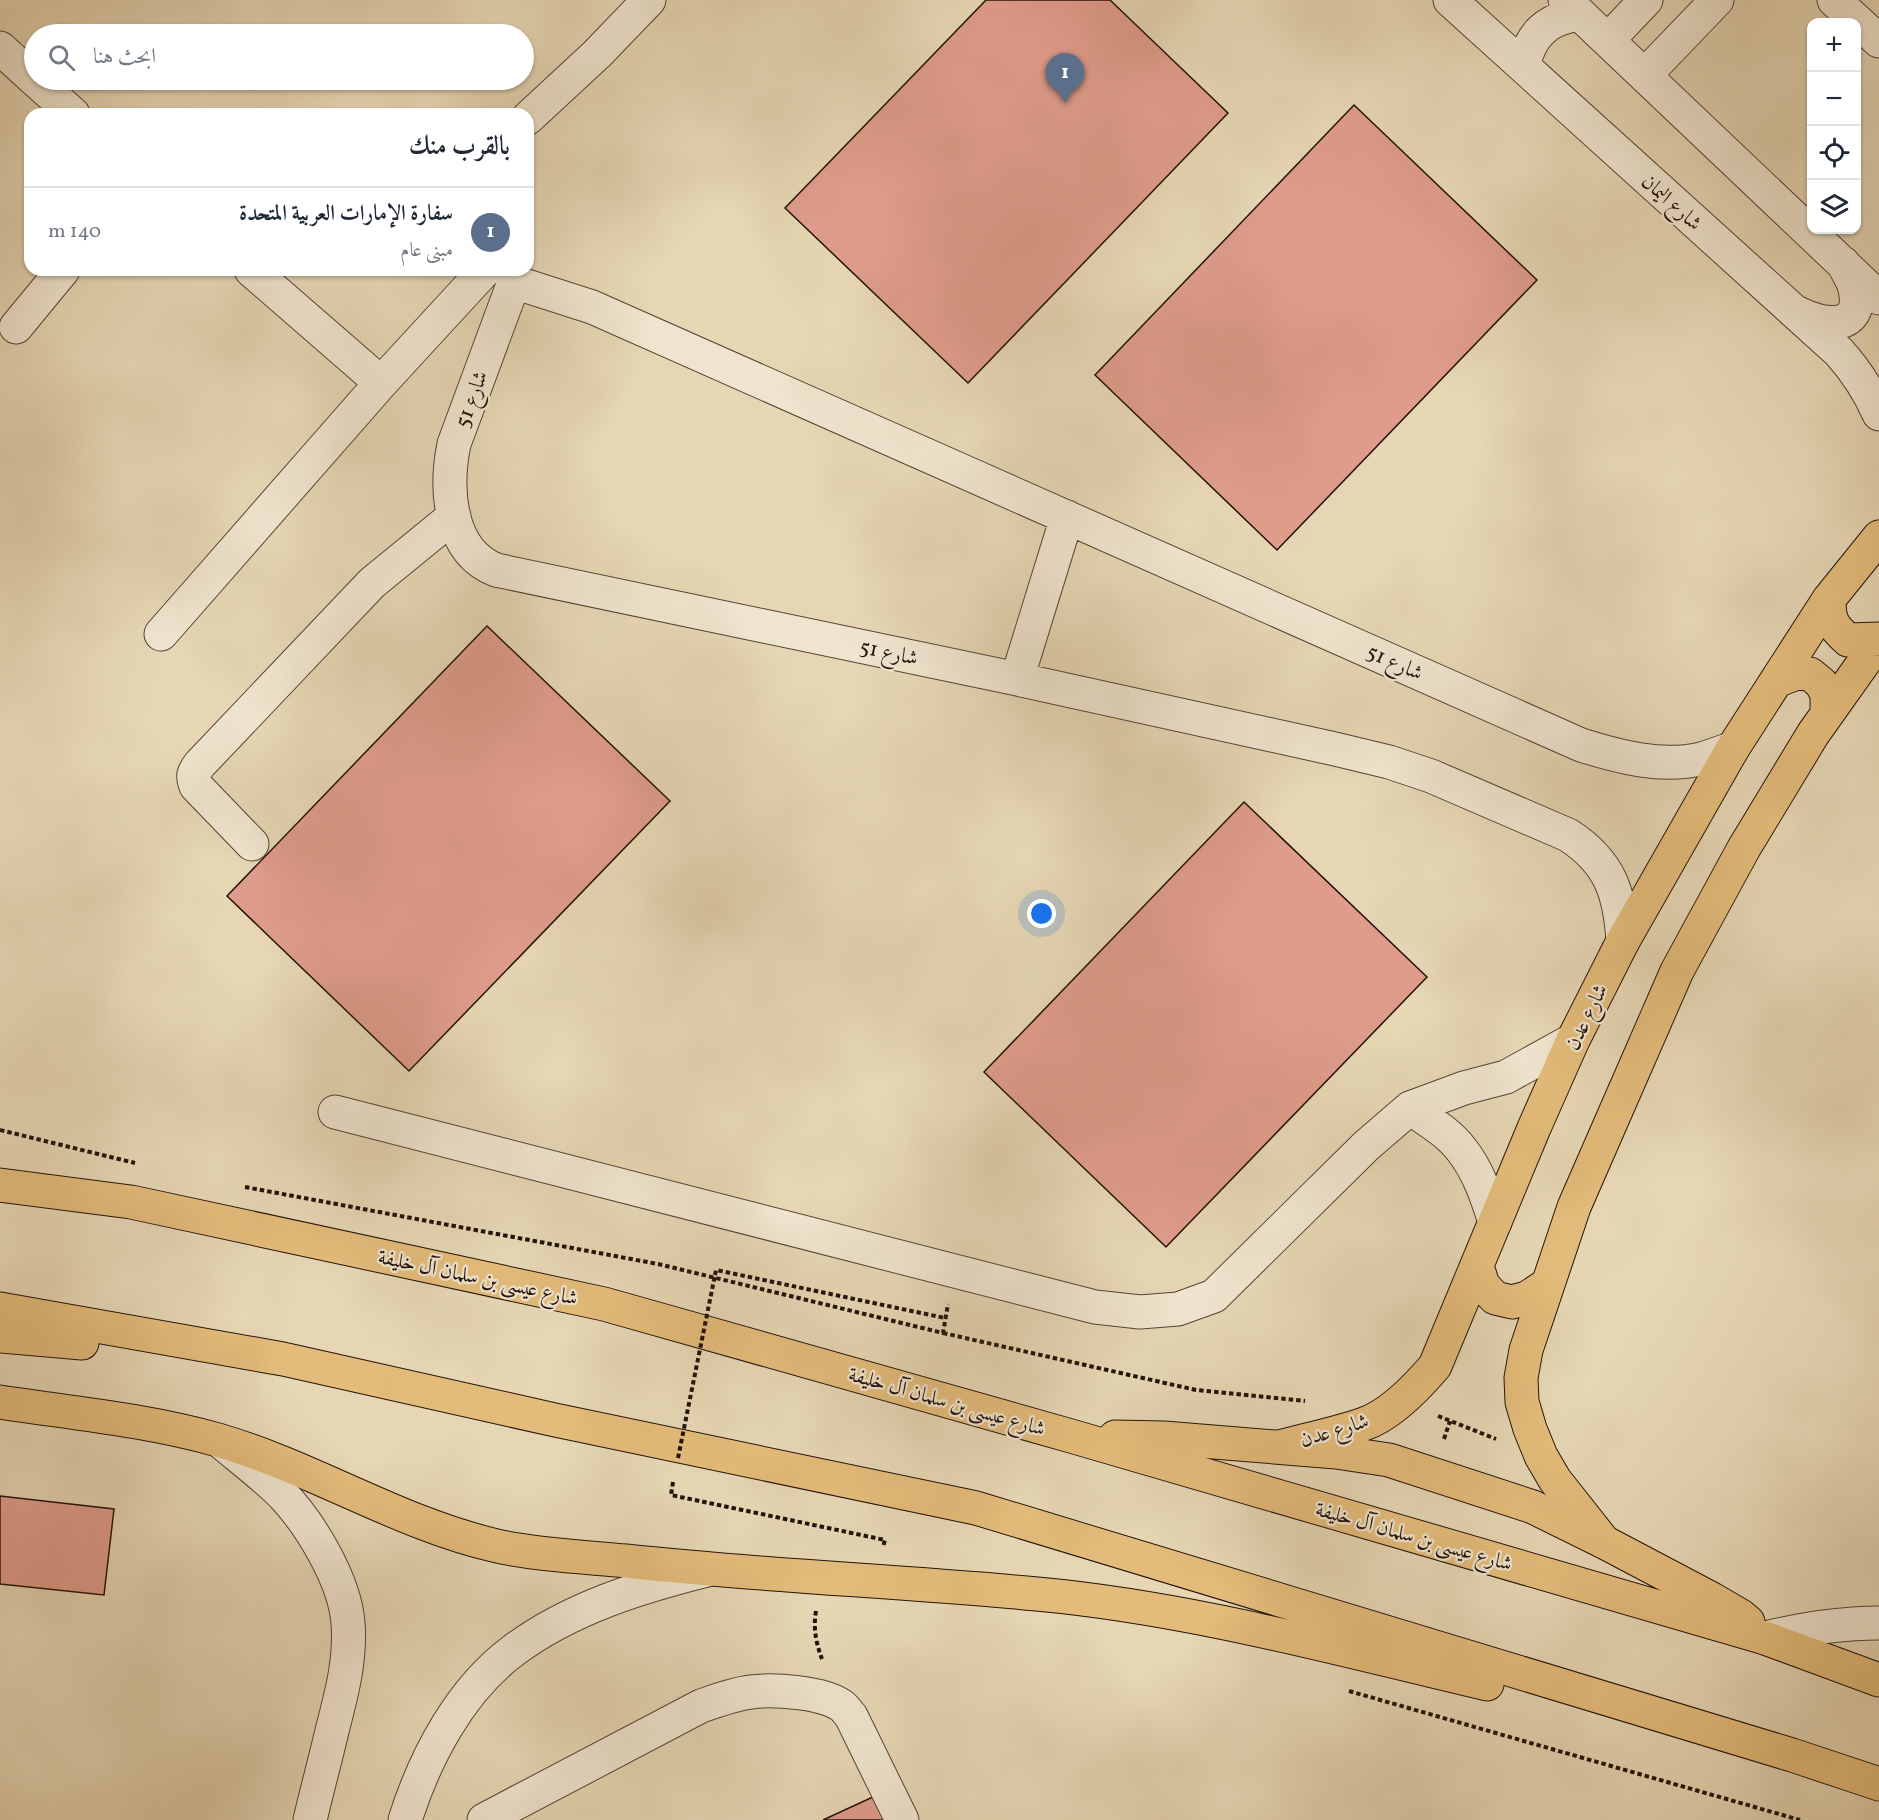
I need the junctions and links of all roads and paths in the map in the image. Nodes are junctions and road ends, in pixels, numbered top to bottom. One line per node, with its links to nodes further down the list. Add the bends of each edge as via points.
1 (649, 0): 15 (street)
2 (1450, 0): 10 (street, شارع اليمان)
3 (1646, 0): 7 (street)
4 (1717, 0): 12 (street)
5 (1834, 0): 8 (street)
6 (1572, 7): 7 (street); 10 (street, via 1541,29 1532,40)
7 (1608, 40): 12 (street)
8 (1879, 41)
9 (0, 48): 11 (street)
10 (1523, 66): 23 (street, شارع اليمان)
11 (24, 69)
12 (1644, 75): 16 (street)
13 (47, 90): 14 (street)
14 (67, 108)
15 (534, 112)
16 (1842, 262): 22 (street); 23 (street, via 1856,295 1850,317 1834,323 1819,322)
17 (58, 276): 24 (street)
18 (258, 276): 25 (street)
19 (494, 276): 25 (street)
20 (496, 276): 27 (street, شارع 51, via 454,444 449,479)
21 (502, 276): 29 (street, شارع 51, via 592,307)
22 (1879, 297)
23 (1791, 309): 26 (street, شارع اليمان, via 1854,369)
24 (15, 327)
25 (381, 383): 32 (street)
26 (1879, 414)
27 (454, 516): 34 (street, شارع 51, via 469,549 481,563 496,570); 38 (street, via 372,583 194,771 196,786)
28 (1879, 516): 30 (street)
29 (1067, 517): 34 (street); 37 (street, شارع 51, via 1581,745 1625,758 1676,762 1701,759)
30 (1874, 542): 31 (main road, شارع عدن)
31 (1829, 599): 33 (main road, via 1829,617 1848,640); 35 (main road, شارع عدن)
32 (161, 634)
33 (1879, 640): 36 (main road)
34 (1017, 679): 39 (street, شارع 51, via 1389,762 1568,835 1592,854 1608,874 1617,894)
35 (1776, 681): 36 (main road, via 1797,673 1810,674 1827,694); 37 (main road, شارع عدن)
36 (1827, 714): 51 (main road, via 1744,848 1677,971 1574,1207)
37 (1733, 748): 39 (main road, شارع عدن)
38 (252, 844)
39 (1623, 941): 40 (main road, شارع عدن)
40 (1573, 1040): 41 (street, via 1506,1077); 49 (main road, شارع عدن)
41 (1410, 1108): 42 (street, via 1366,1146 1214,1296 1178,1309 1140,1312 1095,1307); 49 (street, via 1460,1147 1483,1187)
42 (335, 1112)
43 (0, 1130): 44 (path)
44 (144, 1166)
45 (0, 1168): 48 (main road)
46 (0, 1185): 48 (main road, شارع عيسى بن سلمان آل خليفة)
47 (236, 1185): 53 (path, via 658,1264)
48 (131, 1202): 59 (main road, شارع عيسى بن سلمان آل خليفة, via 604,1304)
49 (1495, 1222): 50 (main road, شارع عدن)
50 (1477, 1266): 51 (main road, via 1483,1285 1495,1298 1512,1302 1527,1298); 57 (main road, شارع عدن, via 1435,1366)
51 (1548, 1284): 62 (main road, via 1521,1378 1522,1402)
52 (0, 1309): 55 (main road)
53 (943, 1333): 56 (path, via 1196,1390); 63 (path, bridge, via 945,1318 716,1270)
54 (0, 1336): 55 (main road)
55 (283, 1359): 74 (main road, via 976,1508)
56 (1307, 1401)
57 (1400, 1401): 61 (main road, شارع عدن, via 1366,1424); 62 (path)
58 (0, 1402): 60 (main road, via 155,1425)
59 (1071, 1436): 61 (main road); 70 (main road, شارع عيسى بن سلمان آل خليفة)
60 (219, 1440): 67 (main road, via 427,1524 499,1546); 76 (street, via 268,1480 303,1518 329,1564 348,1621 344,1681)
61 (1277, 1447): 66 (main road, via 1389,1460 1533,1507)
62 (1541, 1456): 66 (main road, via 1554,1480)
63 (678, 1458)
64 (671, 1495): 65 (path)
65 (885, 1540)
66 (1604, 1542): 70 (main road, via 1741,1616)
67 (706, 1570): 74 (main road, via 1037,1593 1131,1605 1200,1617); 77 (street, via 608,1599 513,1650 488,1673 447,1726)
68 (819, 1605): 73 (path, via 816,1642)
69 (1879, 1623): 70 (street, via 1808,1628)
70 (1765, 1638): 71 (main road, شارع عيسى بن سلمان آل خليفة)
71 (1879, 1680)
72 (1347, 1690): 80 (path)
73 (842, 1706): 78 (street, via 810,1694 776,1691 728,1697 701,1706); 79 (street, via 851,1716)
74 (1792, 1755): 75 (main road)
75 (1879, 1784)
76 (310, 1820)
77 (405, 1820)
78 (484, 1820)
79 (902, 1820)
80 (1800, 1820)

